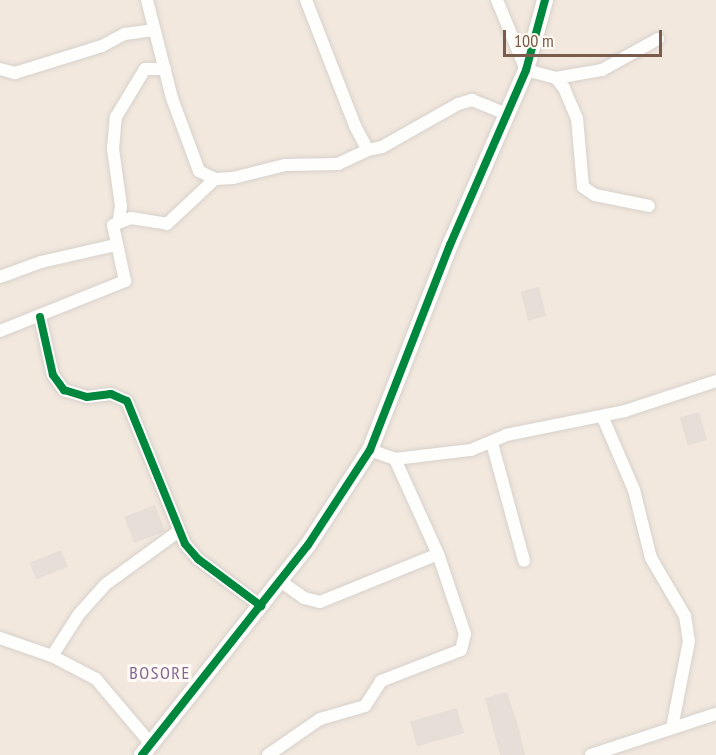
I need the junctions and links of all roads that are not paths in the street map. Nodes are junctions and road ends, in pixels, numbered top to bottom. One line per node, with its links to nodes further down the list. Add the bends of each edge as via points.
1 (147, 0): 5 (street)
2 (306, 0): 12 (street)
3 (497, 0): 9 (street)
4 (545, 0): 9 (street)
5 (153, 30): 7 (street, via 126,34 102,46 15,73); 8 (street)
6 (658, 39): 10 (street, via 602,70)
7 (0, 69)
8 (165, 69): 13 (street, via 199,171); 15 (street, via 145,69 116,117 113,149 121,206)
9 (526, 70): 10 (street); 11 (street)
10 (556, 78): 14 (street, via 577,118 582,187 594,195)
11 (506, 114): 12 (street, via 472,100 382,147); 23 (street)
12 (368, 150): 13 (street, via 338,164 285,165)
13 (214, 179): 15 (street, via 167,224)
14 (648, 206)
15 (119, 219): 16 (street, via 112,232)
16 (115, 244): 17 (street, via 41,262); 18 (street, via 125,281)
17 (0, 277)
18 (40, 317): 19 (street); 25 (street, via 53,375 64,390 87,397 111,394 127,401)
19 (0, 331)
20 (716, 381): 21 (street)
21 (603, 417): 22 (street, via 506,435); 33 (street, via 634,490 651,558 685,616 689,641)
22 (492, 443): 24 (street, via 471,450); 27 (street)
23 (370, 450): 24 (street); 28 (street, via 336,506)
24 (395, 459): 26 (street)
25 (179, 531): 29 (street, via 198,559); 31 (street, via 106,584 79,614)
26 (438, 554): 28 (street, via 320,602 304,598); 35 (street, via 465,634 461,650 381,681 364,706 320,720)
27 (524, 561)
28 (280, 581): 29 (street)
29 (261, 606): 34 (street)
30 (0, 638): 31 (street)
31 (52, 656): 34 (street, via 96,679)
32 (716, 714): 33 (street)
33 (672, 728): 36 (street)
34 (146, 752)
35 (268, 755)
36 (591, 755)

